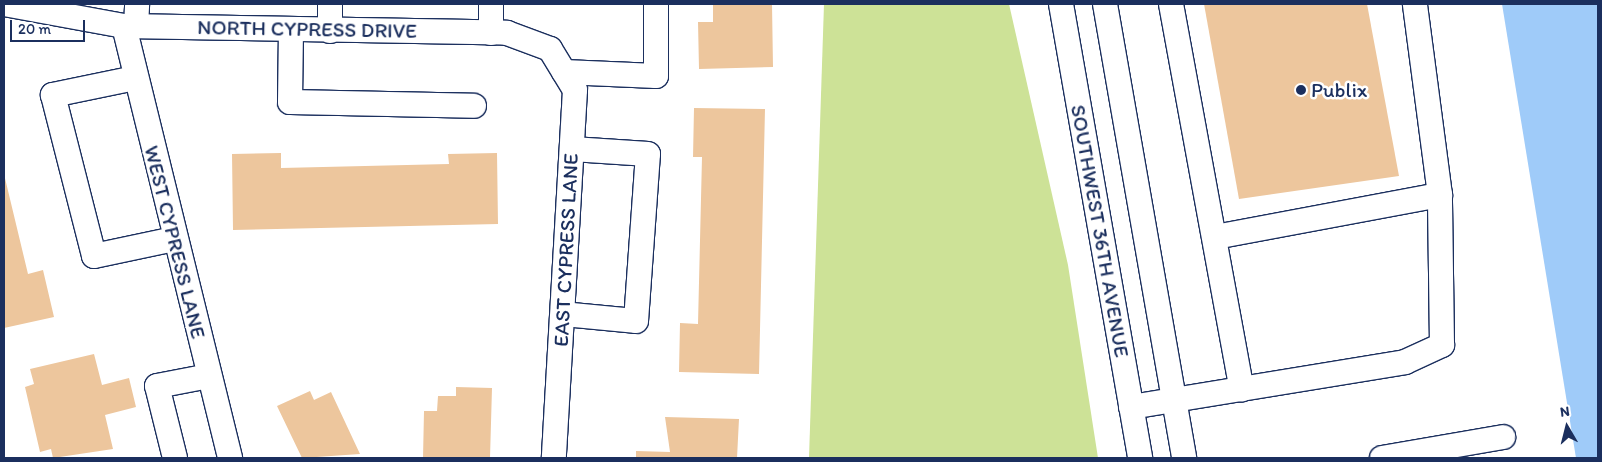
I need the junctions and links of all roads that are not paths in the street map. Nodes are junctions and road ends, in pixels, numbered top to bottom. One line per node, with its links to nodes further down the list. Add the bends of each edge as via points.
1 (4, 4): 9 (street, NORTH CYPRESS DRIVE)
2 (330, 4): 11 (street)
3 (491, 4): 12 (street)
4 (656, 4): 14 (street, via 656,76)
5 (1061, 4): 25 (street, SOUTHWEST 36TH AVENUE)
6 (1105, 4): 24 (street, SOUTHWEST 36TH AVENUE)
7 (1171, 4): 19 (street)
8 (1415, 4): 18 (street)
9 (132, 18): 10 (street, NORTH CYPRESS DRIVE); 15 (street, WEST CYPRESS LANE)
10 (291, 30): 11 (street, NORTH CYPRESS DRIVE); 16 (street, via 290,102)
11 (330, 31): 12 (street, NORTH CYPRESS DRIVE)
12 (491, 33): 13 (street, NORTH CYPRESS DRIVE, via 507,33)
13 (550, 49): 14 (street, EAST CYPRESS LANE)
14 (564, 72): 17 (street, EAST CYPRESS LANE, via 575,90)
15 (135, 78): 20 (street, WEST CYPRESS LANE); 20 (street, via 54,95 94,256)
16 (474, 106)
17 (572, 149): 21 (street, EAST CYPRESS LANE); 21 (street, via 648,154 636,321)
18 (1440, 195): 19 (street); 23 (street, via 1442,345 1404,362)
19 (1214, 237): 23 (street)
20 (174, 239): 22 (street, WEST CYPRESS LANE)
21 (563, 314): 29 (street, EAST CYPRESS LANE)
22 (209, 376): 27 (street, via 157,386); 28 (street, WEST CYPRESS LANE)
23 (1242, 390): 24 (street)
24 (1174, 401): 25 (street); 31 (street, SOUTHWEST 36TH AVENUE)
25 (1130, 407): 30 (street, SOUTHWEST 36TH AVENUE)
26 (1503, 438): 32 (street)
27 (175, 458)
28 (230, 458)
29 (554, 458)
30 (1140, 458)
31 (1184, 458)
32 (1382, 458)

